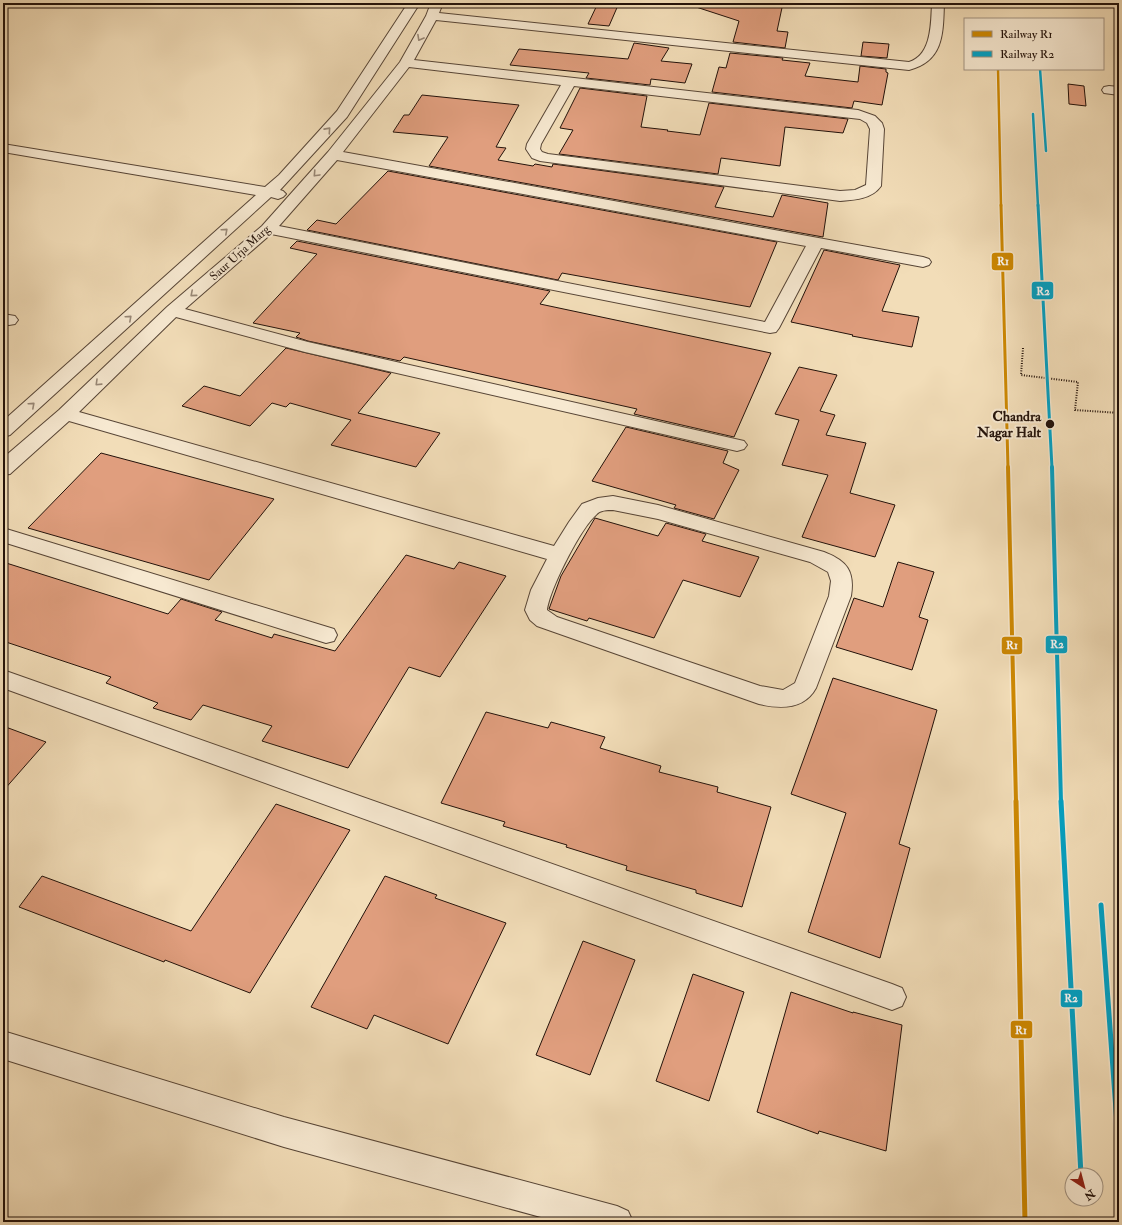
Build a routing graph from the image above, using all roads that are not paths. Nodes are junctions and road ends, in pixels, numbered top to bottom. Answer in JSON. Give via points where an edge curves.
{"nodes":[{"id":1,"x":414,"y":3,"type":"edge"},
{"id":2,"x":938,"y":3,"type":"edge"},
{"id":3,"x":435,"y":10,"type":"edge"},
{"id":4,"x":406,"y":63,"type":"junction"},
{"id":5,"x":569,"y":82,"type":"junction"},
{"id":6,"x":3,"y":148,"type":"edge"},
{"id":7,"x":334,"y":155,"type":"junction"},
{"id":8,"x":269,"y":192,"type":"junction"},
{"id":9,"x":294,"y":198,"type":"junction"},
{"id":10,"x":268,"y":229,"type":"junction"},
{"id":11,"x":816,"y":243,"type":"junction"},
{"id":12,"x":922,"y":262,"type":"dead end"},
{"id":13,"x":173,"y":311,"type":"junction"},
{"id":14,"x":66,"y":414,"type":"junction"},
{"id":15,"x":3,"y":431,"type":"edge"},
{"id":16,"x":737,"y":445,"type":"dead end"},
{"id":17,"x":3,"y":469,"type":"edge"},
{"id":18,"x":3,"y":535,"type":"edge"},
{"id":19,"x":560,"y":555,"type":"junction"},
{"id":20,"x":326,"y":635,"type":"dead end"},
{"id":21,"x":3,"y":679,"type":"edge"},
{"id":22,"x":892,"y":997,"type":"dead end"},
{"id":23,"x":3,"y":1045,"type":"edge"},
{"id":24,"x":617,"y":1222,"type":"edge"}],
"edges":[{"from":8,"to":1,"type":"street","name":"Saur Urja Marg","one_way":true,"via":[[342,114]]},
{"from":2,"to":3,"type":"street","via":[[933,44],[928,56],[922,62],[909,66],[779,54]]},
{"from":3,"to":4,"type":"street","name":"Saur Urja Marg","one_way":true},
{"from":4,"to":5,"type":"street"},
{"from":4,"to":7,"type":"street","name":"Saur Urja Marg"},
{"from":5,"to":5,"type":"street","via":[[534,144],[536,155],[840,196],[861,194],[873,186],[877,129],[866,116]]},
{"from":6,"to":8,"type":"street"},
{"from":7,"to":9,"type":"street","name":"Saur Urja Marg","one_way":true},
{"from":7,"to":11,"type":"street"},
{"from":8,"to":9,"type":"street"},
{"from":15,"to":8,"type":"street","name":"Saur Urja Marg","one_way":true},
{"from":9,"to":10,"type":"street","name":"Saur Urja Marg"},
{"from":10,"to":11,"type":"street","via":[[770,328]]},
{"from":10,"to":13,"type":"street","name":"Saur Urja Marg","one_way":true},
{"from":11,"to":12,"type":"street"},
{"from":13,"to":14,"type":"street","name":"Saur Urja Marg","one_way":true},
{"from":13,"to":16,"type":"street","via":[[305,347]]},
{"from":14,"to":17,"type":"street","name":"Saur Urja Marg"},
{"from":14,"to":19,"type":"street"},
{"from":18,"to":20,"type":"street"},
{"from":19,"to":19,"type":"street","via":[[581,519],[590,509],[600,504],[613,503],[658,512],[817,557],[830,562],[841,572],[843,581],[840,596],[804,688],[793,697],[780,700],[751,693],[540,618],[536,610],[537,600]]},
{"from":21,"to":22,"type":"street"},
{"from":23,"to":24,"type":"street","via":[[284,1132]]}]}
